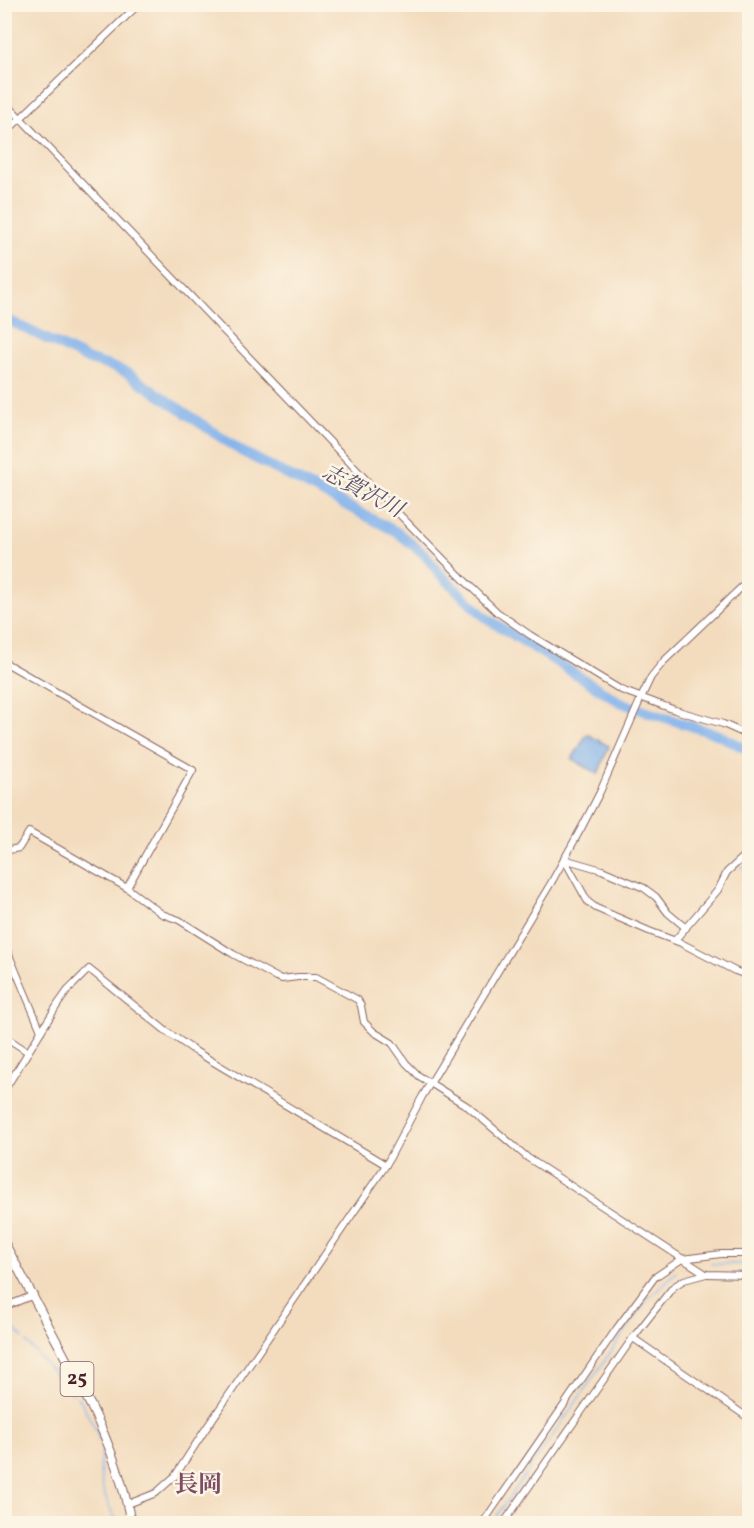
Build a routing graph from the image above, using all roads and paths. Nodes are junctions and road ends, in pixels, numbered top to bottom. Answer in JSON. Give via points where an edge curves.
{"nodes":[{"id":1,"x":140,"y":4,"type":"edge"},
{"id":2,"x":4,"y":101,"type":"edge"},
{"id":3,"x":21,"y":118,"type":"junction"},
{"id":4,"x":4,"y":134,"type":"edge"},
{"id":5,"x":750,"y":579,"type":"edge"},
{"id":6,"x":4,"y":662,"type":"edge"},
{"id":7,"x":640,"y":699,"type":"junction"},
{"id":8,"x":750,"y":736,"type":"edge"},
{"id":9,"x":4,"y":851,"type":"edge"},
{"id":10,"x":750,"y":851,"type":"edge"},
{"id":11,"x":564,"y":860,"type":"junction"},
{"id":12,"x":128,"y":888,"type":"junction"},
{"id":13,"x":686,"y":928,"type":"junction"},
{"id":14,"x":675,"y":940,"type":"junction"},
{"id":15,"x":4,"y":942,"type":"edge"},
{"id":16,"x":750,"y":976,"type":"edge"},
{"id":17,"x":41,"y":1031,"type":"junction"},
{"id":18,"x":4,"y":1036,"type":"edge"},
{"id":19,"x":28,"y":1053,"type":"junction"},
{"id":20,"x":430,"y":1084,"type":"junction"},
{"id":21,"x":4,"y":1091,"type":"edge"},
{"id":22,"x":387,"y":1165,"type":"junction"},
{"id":23,"x":4,"y":1242,"type":"edge"},
{"id":24,"x":750,"y":1254,"type":"edge"},
{"id":25,"x":682,"y":1259,"type":"junction"},
{"id":26,"x":706,"y":1274,"type":"junction"},
{"id":27,"x":750,"y":1275,"type":"edge"},
{"id":28,"x":34,"y":1295,"type":"junction"},
{"id":29,"x":4,"y":1306,"type":"edge"},
{"id":30,"x":633,"y":1338,"type":"junction"},
{"id":31,"x":750,"y":1419,"type":"edge"},
{"id":32,"x":128,"y":1504,"type":"junction"},
{"id":33,"x":131,"y":1524,"type":"edge"},
{"id":34,"x":482,"y":1524,"type":"edge"},
{"id":35,"x":503,"y":1524,"type":"edge"}],
"edges":[{"from":1,"to":3,"type":"street"},
{"from":2,"to":3,"type":"street"},
{"from":3,"to":4,"type":"street"},
{"from":3,"to":7,"type":"street","via":[[497,612]]},
{"from":5,"to":7,"type":"street","via":[[664,661]]},
{"from":6,"to":12,"type":"street","via":[[193,770]]},
{"from":7,"to":8,"type":"street"},
{"from":7,"to":11,"type":"street","via":[[600,792]]},
{"from":9,"to":12,"type":"street","via":[[19,848],[29,832]]},
{"from":10,"to":13,"type":"street","via":[[727,872],[718,890]]},
{"from":11,"to":13,"type":"street","via":[[602,870],[644,888]]},
{"from":11,"to":14,"type":"street","via":[[588,902],[596,908]]},
{"from":11,"to":20,"type":"street"},
{"from":12,"to":20,"type":"street","via":[[162,914],[276,977],[316,977],[357,1000],[364,1022],[392,1043],[406,1063]]},
{"from":13,"to":14,"type":"street"},
{"from":14,"to":16,"type":"street"},
{"from":15,"to":17,"type":"street"},
{"from":17,"to":19,"type":"street"},
{"from":17,"to":22,"type":"street","via":[[68,990],[89,969],[195,1051]]},
{"from":18,"to":19,"type":"street"},
{"from":19,"to":21,"type":"street"},
{"from":20,"to":22,"type":"street"},
{"from":20,"to":25,"type":"street","via":[[467,1106],[528,1158]]},
{"from":22,"to":32,"type":"street","via":[[175,1476],[156,1493]]},
{"from":23,"to":28,"type":"main road","number":"25"},
{"from":24,"to":25,"type":"street"},
{"from":25,"to":26,"type":"street"},
{"from":25,"to":34,"type":"street","via":[[655,1277]]},
{"from":26,"to":27,"type":"street"},
{"from":26,"to":30,"type":"street","via":[[672,1287]]},
{"from":28,"to":29,"type":"street"},
{"from":28,"to":32,"type":"main road","number":"25","via":[[103,1430]]},
{"from":30,"to":31,"type":"street"},
{"from":30,"to":35,"type":"street"},
{"from":32,"to":33,"type":"main road","number":"25"}]}
